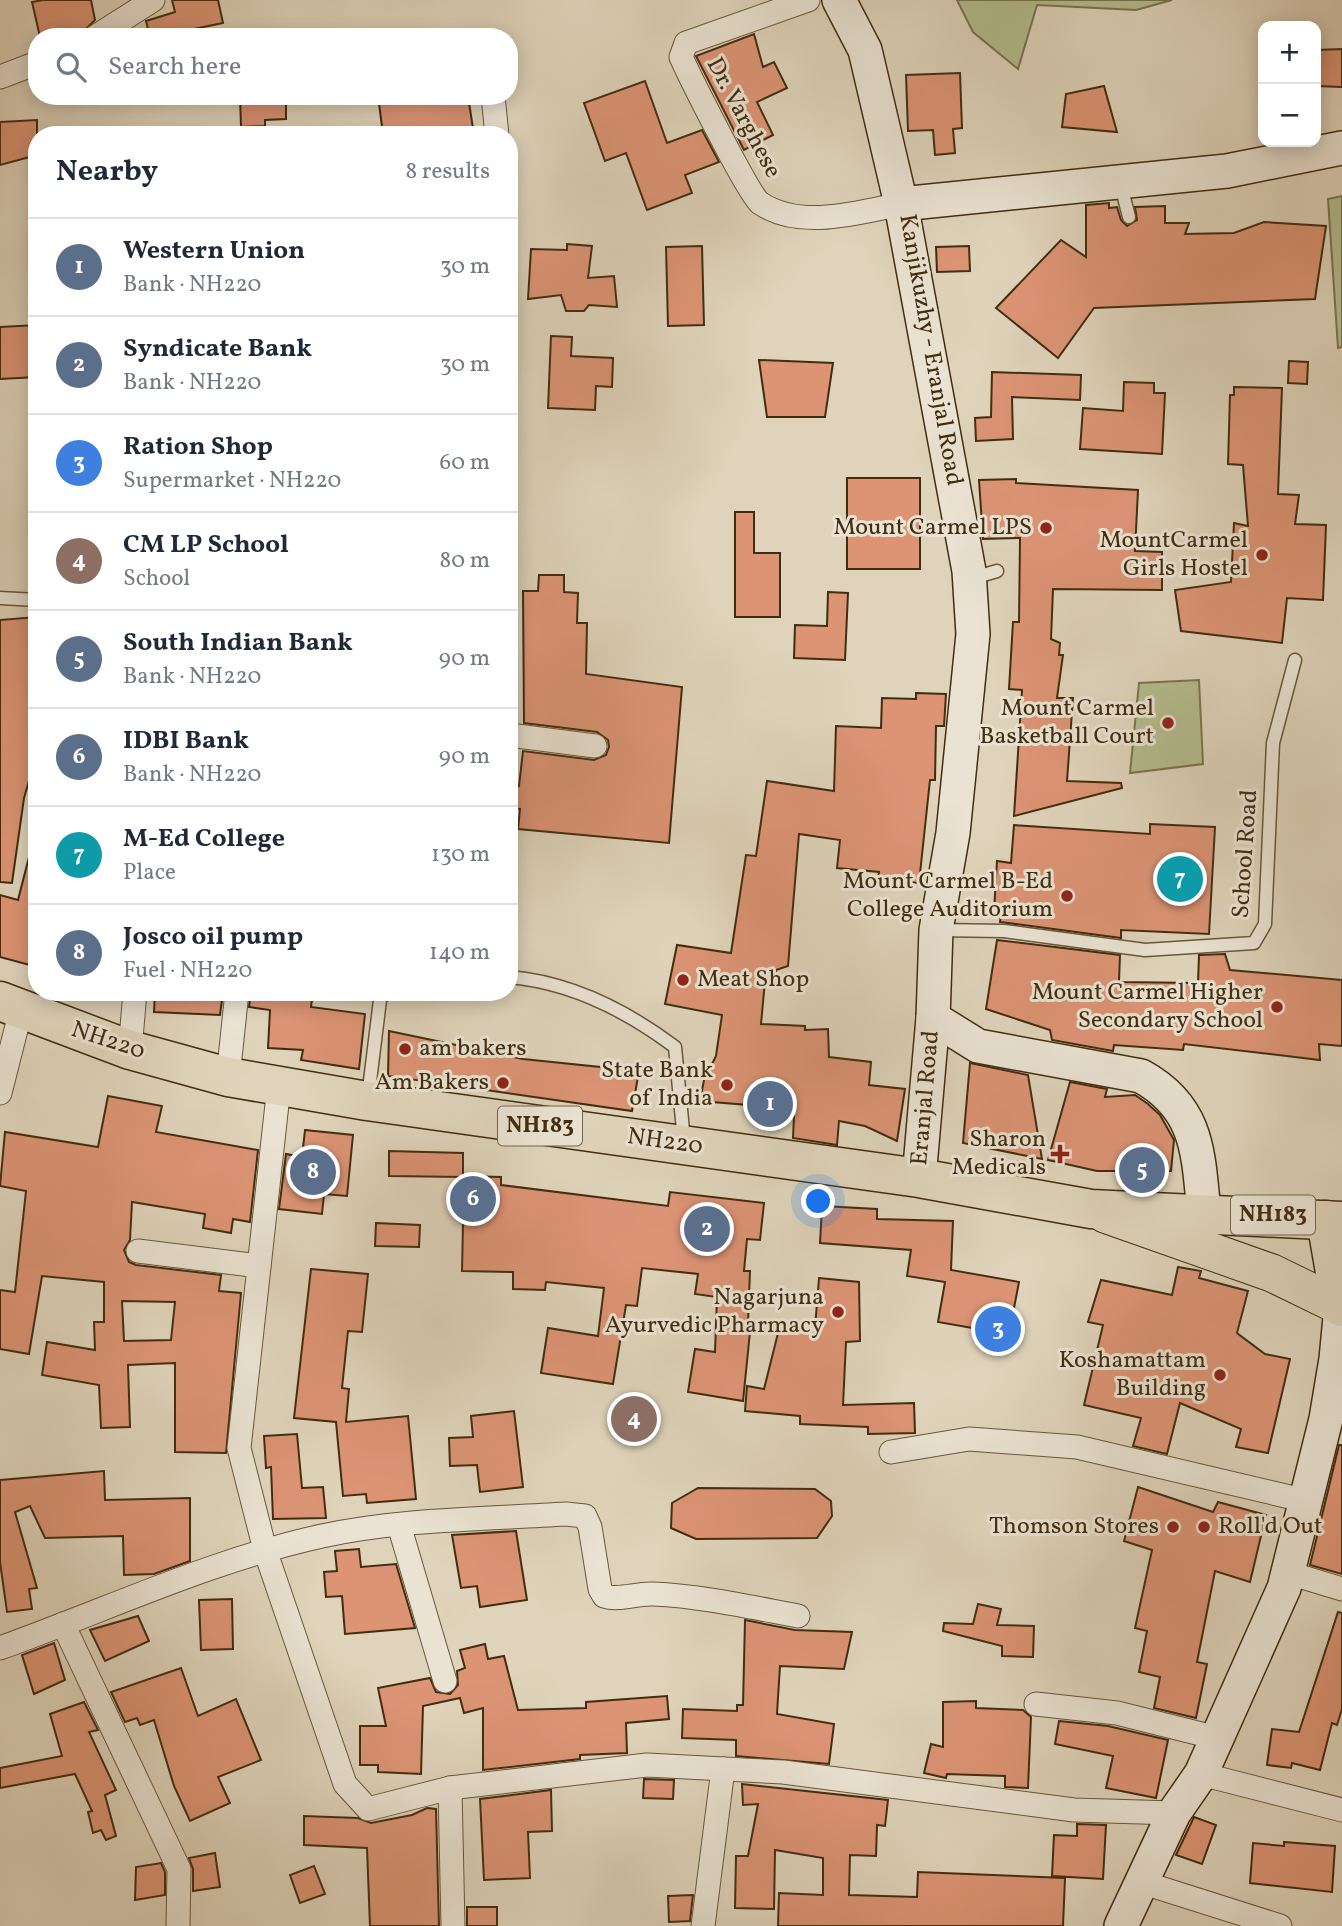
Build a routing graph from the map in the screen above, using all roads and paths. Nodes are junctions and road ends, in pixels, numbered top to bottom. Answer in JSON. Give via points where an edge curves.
{"nodes":[{"id":1,"x":153,"y":0,"type":"edge"},
{"id":2,"x":808,"y":0,"type":"edge"},
{"id":3,"x":839,"y":0,"type":"edge"},
{"id":4,"x":109,"y":28,"type":"edge"},
{"id":5,"x":28,"y":66,"type":"edge"},
{"id":6,"x":0,"y":77,"type":"edge"},
{"id":7,"x":494,"y":105,"type":"edge"},
{"id":8,"x":496,"y":126,"type":"edge"},
{"id":9,"x":1342,"y":148,"type":"edge"},
{"id":10,"x":1120,"y":182,"type":"junction"},
{"id":11,"x":901,"y":204,"type":"junction"},
{"id":12,"x":1129,"y":217,"type":"dead end"},
{"id":13,"x":0,"y":598,"type":"edge"},
{"id":14,"x":28,"y":600,"type":"edge"},
{"id":15,"x":1295,"y":660,"type":"dead end"},
{"id":16,"x":518,"y":737,"type":"edge"},
{"id":17,"x":595,"y":746,"type":"dead end"},
{"id":18,"x":936,"y":930,"type":"junction"},
{"id":19,"x":518,"y":978,"type":"edge"},
{"id":20,"x":134,"y":1001,"type":"edge"},
{"id":21,"x":236,"y":1001,"type":"edge"},
{"id":22,"x":380,"y":1001,"type":"edge"},
{"id":23,"x":10,"y":1005,"type":"edge"},
{"id":24,"x":933,"y":1018,"type":"junction"},
{"id":25,"x":130,"y":1050,"type":"junction"},
{"id":26,"x":228,"y":1077,"type":"junction"},
{"id":27,"x":279,"y":1086,"type":"junction"},
{"id":28,"x":0,"y":1093,"type":"edge"},
{"id":29,"x":367,"y":1101,"type":"junction"},
{"id":30,"x":685,"y":1144,"type":"junction"},
{"id":31,"x":919,"y":1178,"type":"junction"},
{"id":32,"x":1091,"y":1209,"type":"junction"},
{"id":33,"x":1204,"y":1213,"type":"junction"},
{"id":34,"x":1334,"y":1220,"type":"edge"},
{"id":35,"x":138,"y":1251,"type":"dead end"},
{"id":36,"x":259,"y":1266,"type":"junction"},
{"id":37,"x":1341,"y":1307,"type":"edge"},
{"id":38,"x":891,"y":1452,"type":"dead end"},
{"id":39,"x":1307,"y":1501,"type":"junction"},
{"id":40,"x":399,"y":1525,"type":"junction"},
{"id":41,"x":265,"y":1550,"type":"junction"},
{"id":42,"x":1289,"y":1573,"type":"junction"},
{"id":43,"x":1342,"y":1589,"type":"edge"},
{"id":44,"x":798,"y":1616,"type":"dead end"},
{"id":45,"x":63,"y":1624,"type":"junction"},
{"id":46,"x":0,"y":1648,"type":"edge"},
{"id":47,"x":445,"y":1681,"type":"dead end"},
{"id":48,"x":1036,"y":1704,"type":"dead end"},
{"id":49,"x":1217,"y":1738,"type":"junction"},
{"id":50,"x":723,"y":1769,"type":"junction"},
{"id":51,"x":1201,"y":1774,"type":"junction"},
{"id":52,"x":450,"y":1788,"type":"junction"},
{"id":53,"x":1342,"y":1810,"type":"edge"},
{"id":54,"x":1174,"y":1812,"type":"junction"},
{"id":55,"x":1140,"y":1882,"type":"junction"},
{"id":56,"x":178,"y":1926,"type":"edge"},
{"id":57,"x":453,"y":1926,"type":"edge"},
{"id":58,"x":703,"y":1926,"type":"edge"},
{"id":59,"x":1121,"y":1926,"type":"edge"},
{"id":60,"x":1280,"y":1926,"type":"edge"}],
"edges":[{"from":1,"to":4,"type":"street"},
{"from":2,"to":11,"type":"street","name":"Dr. Varghese","via":[[686,43],[681,57],[758,201],[783,213],[832,218]]},
{"from":3,"to":11,"type":"main road","via":[[865,50]]},
{"from":5,"to":6,"type":"street"},
{"from":7,"to":8,"type":"street"},
{"from":9,"to":10,"type":"main road","name":"Kanjikuzhy - Eranjal Road","via":[[1227,171]]},
{"from":10,"to":11,"type":"main road","name":"Kanjikuzhy - Eranjal Road"},
{"from":10,"to":12,"type":"lane"},
{"from":11,"to":18,"type":"main road","name":"Kanjikuzhy - Eranjal Road","via":[[983,571],[953,833]]},
{"from":13,"to":14,"type":"lane"},
{"from":15,"to":18,"type":"lane","name":"School Road","via":[[1273,743],[1265,924],[1254,943],[1145,950],[1004,931]]},
{"from":16,"to":17,"type":"street"},
{"from":18,"to":24,"type":"main road","name":"Kanjikuzhy - Eranjal Road"},
{"from":19,"to":30,"type":"lane","via":[[542,980],[632,1016],[675,1047]]},
{"from":20,"to":25,"type":"street"},
{"from":21,"to":26,"type":"street"},
{"from":22,"to":29,"type":"lane"},
{"from":23,"to":25,"type":"highway","name":"NH220","number":"NH183"},
{"from":23,"to":28,"type":"street"},
{"from":24,"to":31,"type":"main road","name":"Eranjal Road"},
{"from":24,"to":33,"type":"main road","via":[[978,1046],[1141,1076],[1164,1088],[1192,1130]]},
{"from":25,"to":26,"type":"highway","name":"NH220","number":"NH183"},
{"from":26,"to":27,"type":"highway","name":"NH220","number":"NH183"},
{"from":27,"to":29,"type":"highway","name":"NH220","number":"NH183"},
{"from":27,"to":36,"type":"street"},
{"from":29,"to":30,"type":"highway","name":"NH220","number":"NH183"},
{"from":30,"to":31,"type":"highway","name":"NH220","number":"NH183"},
{"from":31,"to":32,"type":"highway","name":"NH220","number":"NH183"},
{"from":32,"to":33,"type":"highway","name":"NH220","number":"NH183"},
{"from":32,"to":37,"type":"main road","via":[[1272,1273]]},
{"from":33,"to":34,"type":"highway","name":"NH220","number":"NH183"},
{"from":34,"to":37,"type":"highway"},
{"from":35,"to":36,"type":"street"},
{"from":36,"to":41,"type":"street","via":[[239,1448]]},
{"from":37,"to":39,"type":"main road","via":[[1336,1359]]},
{"from":38,"to":39,"type":"street","via":[[969,1438],[1077,1447]]},
{"from":39,"to":42,"type":"main road"},
{"from":40,"to":41,"type":"street"},
{"from":40,"to":44,"type":"street","via":[[579,1514],[590,1527],[604,1596],[651,1594]]},
{"from":40,"to":47,"type":"street"},
{"from":41,"to":45,"type":"street"},
{"from":41,"to":52,"type":"street","via":[[351,1793],[368,1809]]},
{"from":42,"to":43,"type":"street"},
{"from":42,"to":49,"type":"main road"},
{"from":45,"to":46,"type":"street"},
{"from":45,"to":56,"type":"street","via":[[179,1870]]},
{"from":48,"to":49,"type":"street","via":[[1116,1713]]},
{"from":49,"to":51,"type":"main road"},
{"from":50,"to":52,"type":"street","via":[[647,1765]]},
{"from":50,"to":54,"type":"street","via":[[783,1772],[1074,1810]]},
{"from":50,"to":58,"type":"street"},
{"from":51,"to":53,"type":"street"},
{"from":51,"to":54,"type":"main road"},
{"from":52,"to":57,"type":"street"},
{"from":54,"to":55,"type":"main road"},
{"from":55,"to":59,"type":"main road"},
{"from":55,"to":60,"type":"street"}]}
